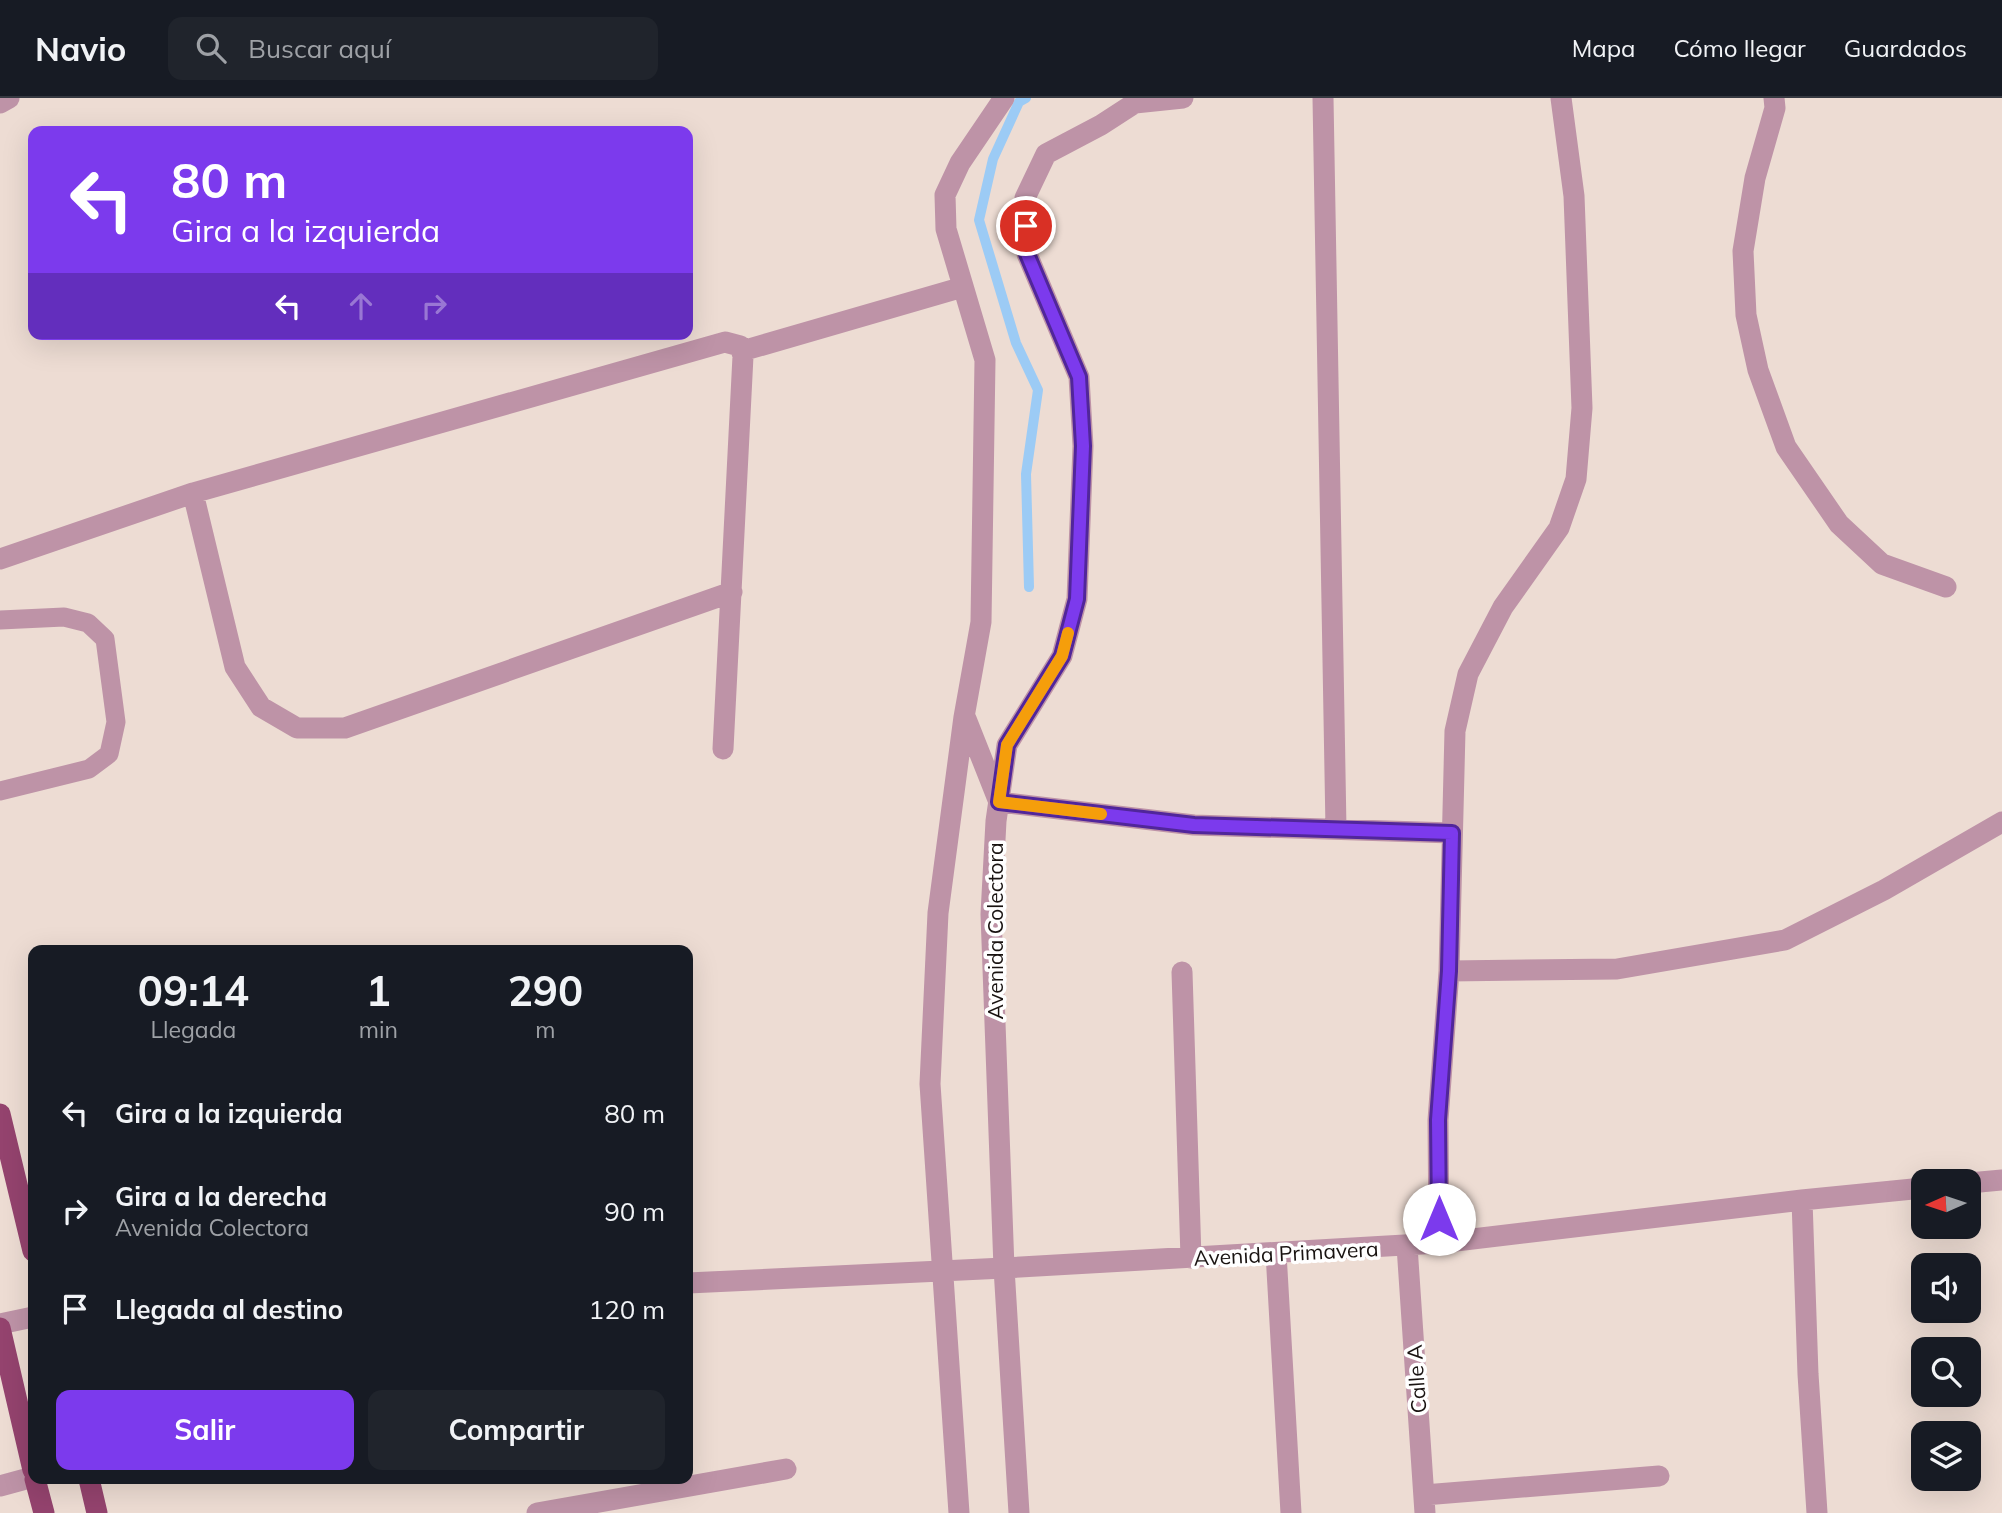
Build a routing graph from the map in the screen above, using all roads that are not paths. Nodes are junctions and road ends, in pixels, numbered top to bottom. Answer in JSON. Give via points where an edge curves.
{"nodes":[{"id":1,"x":9,"y":98,"type":"edge"},
{"id":2,"x":1004,"y":98,"type":"edge"},
{"id":3,"x":1183,"y":98,"type":"edge"},
{"id":4,"x":1323,"y":98,"type":"edge"},
{"id":5,"x":1561,"y":98,"type":"edge"},
{"id":6,"x":1774,"y":98,"type":"edge"},
{"id":7,"x":1136,"y":101,"type":"edge"},
{"id":8,"x":0,"y":103,"type":"edge"},
{"id":9,"x":963,"y":287,"type":"junction"},
{"id":10,"x":742,"y":351,"type":"junction"},
{"id":11,"x":193,"y":493,"type":"junction"},
{"id":12,"x":0,"y":559,"type":"edge"},
{"id":13,"x":1946,"y":587,"type":"dead end"},
{"id":14,"x":732,"y":592,"type":"junction"},
{"id":15,"x":0,"y":620,"type":"edge"},
{"id":16,"x":964,"y":717,"type":"junction"},
{"id":17,"x":723,"y":749,"type":"dead end"},
{"id":18,"x":0,"y":791,"type":"edge"},
{"id":19,"x":999,"y":802,"type":"junction"},
{"id":20,"x":2002,"y":822,"type":"edge"},
{"id":21,"x":1336,"y":829,"type":"junction"},
{"id":22,"x":1452,"y":833,"type":"junction"},
{"id":23,"x":1449,"y":971,"type":"junction"},
{"id":24,"x":1182,"y":972,"type":"dead end"},
{"id":25,"x":0,"y":1114,"type":"edge"},
{"id":26,"x":2002,"y":1180,"type":"edge"},
{"id":27,"x":1981,"y":1182,"type":"edge"},
{"id":28,"x":1911,"y":1189,"type":"edge"},
{"id":29,"x":1802,"y":1200,"type":"junction"},
{"id":30,"x":28,"y":1230,"type":"edge"},
{"id":31,"x":1439,"y":1243,"type":"junction"},
{"id":32,"x":1407,"y":1246,"type":"junction"},
{"id":33,"x":1276,"y":1253,"type":"junction"},
{"id":34,"x":1191,"y":1258,"type":"junction"},
{"id":35,"x":1004,"y":1268,"type":"junction"},
{"id":36,"x":944,"y":1271,"type":"junction"},
{"id":37,"x":693,"y":1283,"type":"edge"},
{"id":38,"x":28,"y":1318,"type":"edge"},
{"id":39,"x":0,"y":1326,"type":"edge"},
{"id":40,"x":28,"y":1448,"type":"edge"},
{"id":41,"x":786,"y":1469,"type":"dead end"},
{"id":42,"x":1659,"y":1476,"type":"dead end"},
{"id":43,"x":28,"y":1479,"type":"edge"},
{"id":44,"x":36,"y":1484,"type":"edge"},
{"id":45,"x":90,"y":1484,"type":"edge"},
{"id":46,"x":0,"y":1486,"type":"edge"},
{"id":47,"x":1424,"y":1504,"type":"edge"},
{"id":48,"x":44,"y":1513,"type":"edge"},
{"id":49,"x":97,"y":1513,"type":"edge"},
{"id":50,"x":537,"y":1513,"type":"edge"},
{"id":51,"x":959,"y":1513,"type":"edge"},
{"id":52,"x":1019,"y":1513,"type":"edge"},
{"id":53,"x":1291,"y":1513,"type":"edge"},
{"id":54,"x":1818,"y":1513,"type":"edge"}],
"edges":[{"from":1,"to":8,"type":"street"},
{"from":2,"to":9,"type":"street","via":[[960,163],[945,195],[946,229]]},
{"from":3,"to":7,"type":"street"},
{"from":4,"to":21,"type":"street"},
{"from":5,"to":22,"type":"street","via":[[1574,196],[1580,341],[1582,408],[1576,479],[1559,528],[1503,607],[1468,674],[1455,731]]},
{"from":6,"to":13,"type":"street","via":[[1743,251],[1746,315],[1758,370],[1786,447],[1839,523],[1882,564]]},
{"from":7,"to":19,"type":"street","name":"Avenida Colectora","via":[[1046,154],[1025,198],[1027,254],[1079,377],[1083,446],[1077,599],[1062,656],[1007,745]]},
{"from":9,"to":10,"type":"street"},
{"from":9,"to":16,"type":"street","via":[[985,360],[981,622]]},
{"from":10,"to":11,"type":"street","via":[[725,342]]},
{"from":10,"to":14,"type":"street"},
{"from":11,"to":12,"type":"street"},
{"from":11,"to":14,"type":"street","via":[[235,667],[261,707],[297,728],[345,728]]},
{"from":14,"to":17,"type":"street"},
{"from":15,"to":18,"type":"lane","via":[[64,617],[88,623],[105,639],[116,722],[109,754],[89,768]]},
{"from":16,"to":19,"type":"street"},
{"from":16,"to":36,"type":"street","via":[[938,913],[930,1084]]},
{"from":19,"to":21,"type":"street","via":[[1194,825]]},
{"from":19,"to":35,"type":"street","name":"Avenida Colectora","via":[[991,914]]},
{"from":20,"to":23,"type":"street","via":[[1785,940],[1617,970]]},
{"from":21,"to":22,"type":"street"},
{"from":22,"to":23,"type":"street"},
{"from":23,"to":31,"type":"street","via":[[1438,1120]]},
{"from":24,"to":34,"type":"street"},
{"from":25,"to":30,"type":"highway"},
{"from":26,"to":27,"type":"street"},
{"from":28,"to":29,"type":"street","name":"Avenida Primavera"},
{"from":29,"to":31,"type":"street","name":"Avenida Primavera"},
{"from":29,"to":54,"type":"street"},
{"from":31,"to":32,"type":"street","name":"Avenida Primavera"},
{"from":32,"to":33,"type":"street","name":"Avenida Primavera"},
{"from":32,"to":47,"type":"street","name":"Calle A"},
{"from":33,"to":34,"type":"street","name":"Avenida Primavera"},
{"from":33,"to":53,"type":"street"},
{"from":34,"to":35,"type":"street","name":"Avenida Primavera"},
{"from":35,"to":36,"type":"street","name":"Avenida Primavera"},
{"from":35,"to":52,"type":"street","name":"Avenida Colectora"},
{"from":36,"to":37,"type":"street","name":"Avenida Primavera"},
{"from":36,"to":51,"type":"street"},
{"from":38,"to":39,"type":"street"},
{"from":39,"to":40,"type":"highway"},
{"from":41,"to":50,"type":"street"},
{"from":42,"to":47,"type":"street"},
{"from":43,"to":46,"type":"street"},
{"from":44,"to":48,"type":"highway"},
{"from":45,"to":49,"type":"highway"}]}
